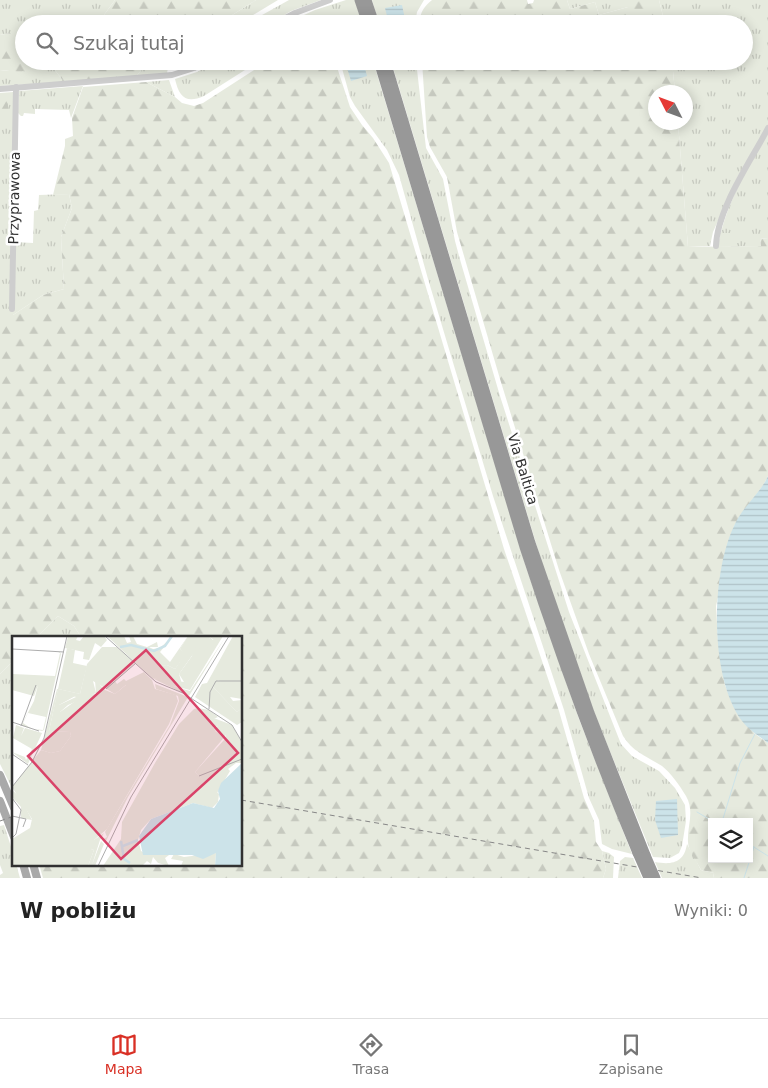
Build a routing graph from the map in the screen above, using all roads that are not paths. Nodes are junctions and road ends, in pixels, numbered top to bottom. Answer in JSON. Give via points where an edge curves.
{"nodes":[{"id":1,"x":330,"y":0,"type":"edge"},
{"id":2,"x":360,"y":0,"type":"edge"},
{"id":3,"x":368,"y":0,"type":"edge"},
{"id":4,"x":291,"y":15,"type":"edge"},
{"id":5,"x":364,"y":15,"type":"edge"},
{"id":6,"x":372,"y":15,"type":"edge"},
{"id":7,"x":188,"y":70,"type":"edge"},
{"id":8,"x":381,"y":70,"type":"edge"},
{"id":9,"x":389,"y":70,"type":"edge"},
{"id":10,"x":16,"y":87,"type":"junction"},
{"id":11,"x":0,"y":88,"type":"edge"},
{"id":12,"x":768,"y":128,"type":"edge"},
{"id":13,"x":716,"y":246,"type":"dead end"},
{"id":14,"x":12,"y":309,"type":"dead end"},
{"id":15,"x":0,"y":775,"type":"edge"},
{"id":16,"x":0,"y":801,"type":"edge"},
{"id":17,"x":12,"y":803,"type":"edge"},
{"id":18,"x":12,"y":832,"type":"edge"},
{"id":19,"x":641,"y":854,"type":"junction"},
{"id":20,"x":648,"y":878,"type":"edge"},
{"id":21,"x":656,"y":878,"type":"edge"}],
"edges":[{"from":1,"to":4,"type":"street"},
{"from":2,"to":5,"type":"highway"},
{"from":3,"to":6,"type":"highway"},
{"from":7,"to":10,"type":"street","via":[[172,75]]},
{"from":8,"to":19,"type":"highway","name":"Via Baltica","via":[[530,564],[583,716]]},
{"from":9,"to":19,"type":"highway","name":"Via Baltica","via":[[528,534]]},
{"from":10,"to":11,"type":"street"},
{"from":10,"to":14,"type":"street","name":"Przyprawowa"},
{"from":12,"to":13,"type":"street","via":[[734,188],[717,233]]},
{"from":15,"to":17,"type":"main road"},
{"from":16,"to":18,"type":"main road"},
{"from":19,"to":20,"type":"highway","name":"Via Baltica","bridge":true},
{"from":19,"to":21,"type":"highway","name":"Via Baltica","bridge":true}]}
